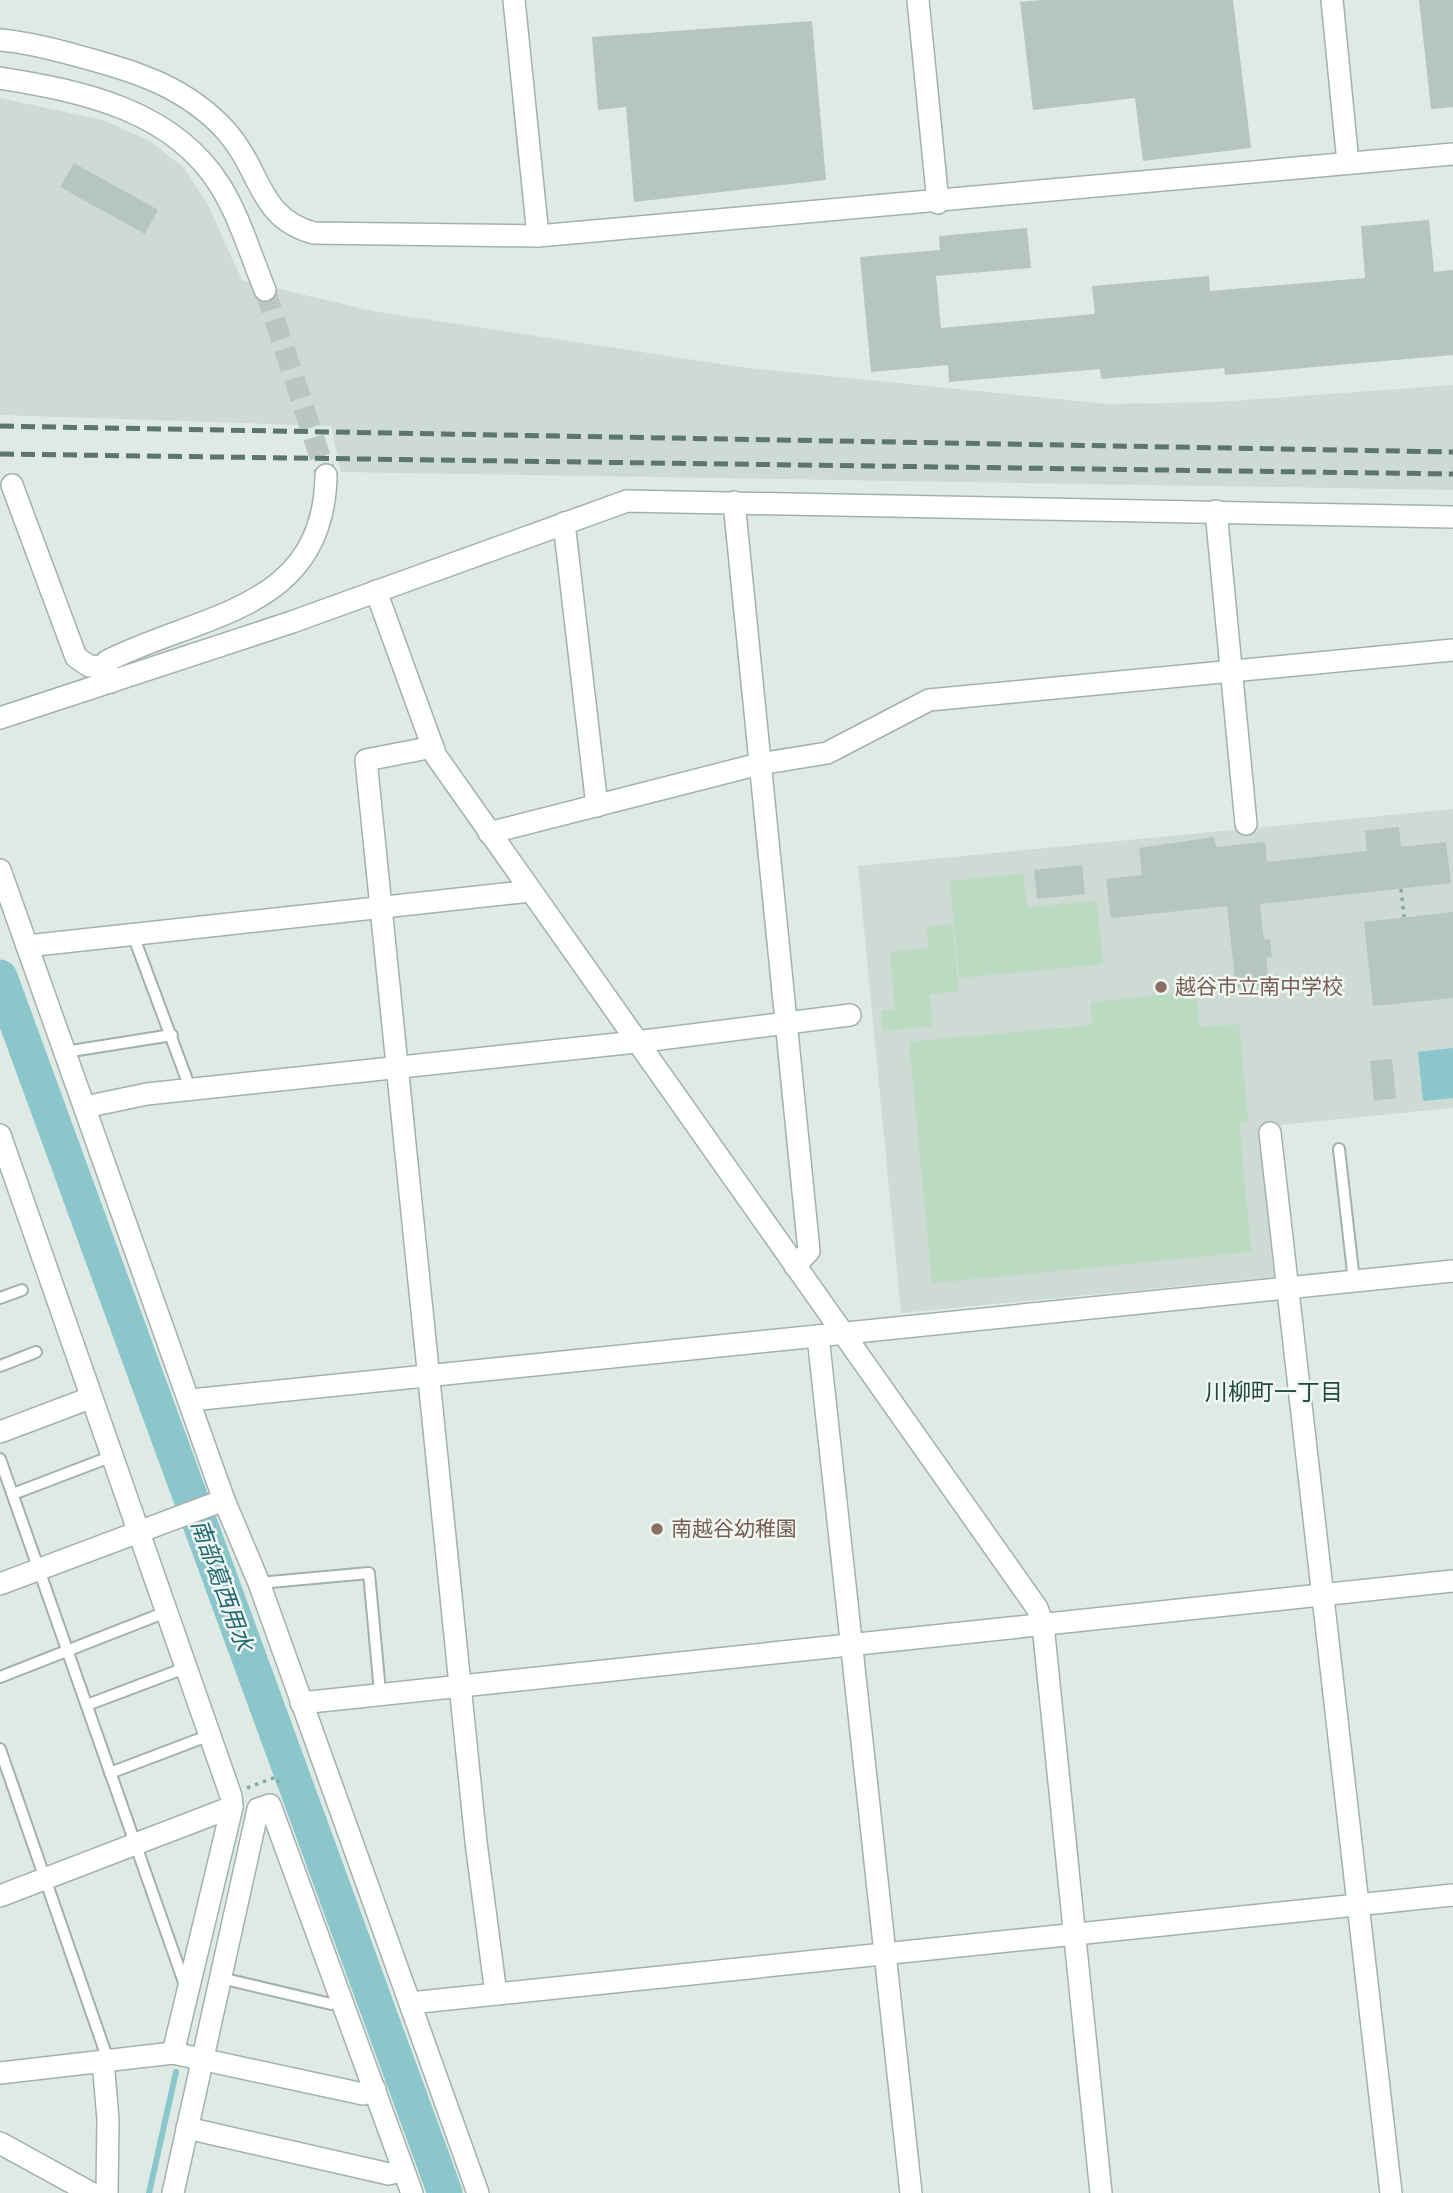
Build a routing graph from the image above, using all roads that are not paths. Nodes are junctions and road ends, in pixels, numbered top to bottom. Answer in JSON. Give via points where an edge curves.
{"nodes":[{"id":1,"x":514,"y":0,"type":"edge"},
{"id":2,"x":918,"y":0,"type":"edge"},
{"id":3,"x":1332,"y":0,"type":"edge"},
{"id":4,"x":0,"y":40,"type":"edge"},
{"id":5,"x":0,"y":78,"type":"edge"},
{"id":6,"x":1453,"y":154,"type":"edge"},
{"id":7,"x":1348,"y":163,"type":"junction"},
{"id":8,"x":938,"y":203,"type":"junction"},
{"id":9,"x":538,"y":236,"type":"junction"},
{"id":10,"x":265,"y":290,"type":"tunnel mouth"},
{"id":11,"x":326,"y":475,"type":"tunnel mouth"},
{"id":12,"x":12,"y":485,"type":"dead end"},
{"id":13,"x":734,"y":502,"type":"junction"},
{"id":14,"x":1216,"y":511,"type":"junction"},
{"id":15,"x":1453,"y":517,"type":"edge"},
{"id":16,"x":564,"y":523,"type":"junction"},
{"id":17,"x":376,"y":591,"type":"junction"},
{"id":18,"x":1453,"y":650,"type":"edge"},
{"id":19,"x":1229,"y":673,"type":"junction"},
{"id":20,"x":108,"y":674,"type":"junction"},
{"id":21,"x":0,"y":719,"type":"edge"},
{"id":22,"x":433,"y":747,"type":"junction"},
{"id":23,"x":759,"y":764,"type":"junction"},
{"id":24,"x":597,"y":806,"type":"junction"},
{"id":25,"x":1246,"y":824,"type":"dead end"},
{"id":26,"x":489,"y":834,"type":"junction"},
{"id":27,"x":0,"y":870,"type":"edge"},
{"id":28,"x":531,"y":891,"type":"junction"},
{"id":29,"x":382,"y":907,"type":"junction"},
{"id":30,"x":133,"y":935,"type":"junction"},
{"id":31,"x":27,"y":946,"type":"junction"},
{"id":32,"x":850,"y":1015,"type":"dead end"},
{"id":33,"x":785,"y":1025,"type":"junction"},
{"id":34,"x":172,"y":1035,"type":"junction"},
{"id":35,"x":636,"y":1042,"type":"junction"},
{"id":36,"x":65,"y":1052,"type":"junction"},
{"id":37,"x":397,"y":1066,"type":"junction"},
{"id":38,"x":190,"y":1088,"type":"junction"},
{"id":39,"x":85,"y":1107,"type":"junction"},
{"id":40,"x":1270,"y":1133,"type":"dead end"},
{"id":41,"x":0,"y":1135,"type":"edge"},
{"id":42,"x":1339,"y":1149,"type":"dead end"},
{"id":43,"x":795,"y":1266,"type":"junction"},
{"id":44,"x":1453,"y":1271,"type":"edge"},
{"id":45,"x":1354,"y":1281,"type":"junction"},
{"id":46,"x":1286,"y":1288,"type":"junction"},
{"id":47,"x":22,"y":1290,"type":"dead end"},
{"id":48,"x":0,"y":1298,"type":"edge"},
{"id":49,"x":841,"y":1334,"type":"junction"},
{"id":50,"x":818,"y":1336,"type":"junction"},
{"id":51,"x":36,"y":1352,"type":"dead end"},
{"id":52,"x":0,"y":1366,"type":"edge"},
{"id":53,"x":430,"y":1376,"type":"junction"},
{"id":54,"x":90,"y":1398,"type":"junction"},
{"id":55,"x":191,"y":1400,"type":"junction"},
{"id":56,"x":0,"y":1432,"type":"edge"},
{"id":57,"x":110,"y":1457,"type":"junction"},
{"id":58,"x":0,"y":1459,"type":"edge"},
{"id":59,"x":13,"y":1494,"type":"junction"},
{"id":60,"x":219,"y":1501,"type":"junction"},
{"id":61,"x":138,"y":1532,"type":"junction"},
{"id":62,"x":39,"y":1569,"type":"junction"},
{"id":63,"x":1453,"y":1581,"type":"edge"},
{"id":64,"x":259,"y":1583,"type":"junction"},
{"id":65,"x":0,"y":1584,"type":"edge"},
{"id":66,"x":1324,"y":1594,"type":"junction"},
{"id":67,"x":166,"y":1612,"type":"junction"},
{"id":68,"x":1043,"y":1625,"type":"junction"},
{"id":69,"x":853,"y":1647,"type":"junction"},
{"id":70,"x":68,"y":1651,"type":"junction"},
{"id":71,"x":185,"y":1668,"type":"junction"},
{"id":72,"x":0,"y":1677,"type":"edge"},
{"id":73,"x":461,"y":1684,"type":"junction"},
{"id":74,"x":380,"y":1692,"type":"junction"},
{"id":75,"x":301,"y":1703,"type":"junction"},
{"id":76,"x":87,"y":1705,"type":"junction"},
{"id":77,"x":210,"y":1735,"type":"junction"},
{"id":78,"x":0,"y":1749,"type":"edge"},
{"id":79,"x":2,"y":1762,"type":"edge"},
{"id":80,"x":110,"y":1773,"type":"junction"},
{"id":81,"x":232,"y":1807,"type":"junction"},
{"id":82,"x":135,"y":1844,"type":"junction"},
{"id":83,"x":45,"y":1878,"type":"junction"},
{"id":84,"x":1453,"y":1895,"type":"edge"},
{"id":85,"x":0,"y":1896,"type":"edge"},
{"id":86,"x":1357,"y":1904,"type":"junction"},
{"id":87,"x":1075,"y":1935,"type":"junction"},
{"id":88,"x":884,"y":1955,"type":"junction"},
{"id":89,"x":221,"y":1978,"type":"junction"},
{"id":90,"x":496,"y":1994,"type":"junction"},
{"id":91,"x":188,"y":1995,"type":"junction"},
{"id":92,"x":343,"y":2001,"type":"junction"},
{"id":93,"x":410,"y":2003,"type":"junction"},
{"id":94,"x":173,"y":2053,"type":"junction"},
{"id":95,"x":202,"y":2057,"type":"junction"},
{"id":96,"x":106,"y":2060,"type":"junction"},
{"id":97,"x":0,"y":2073,"type":"edge"},
{"id":98,"x":375,"y":2090,"type":"junction"},
{"id":99,"x":187,"y":2128,"type":"junction"},
{"id":100,"x":0,"y":2143,"type":"edge"},
{"id":101,"x":403,"y":2170,"type":"junction"},
{"id":102,"x":91,"y":2193,"type":"edge"},
{"id":103,"x":107,"y":2193,"type":"edge"},
{"id":104,"x":173,"y":2193,"type":"edge"},
{"id":105,"x":412,"y":2193,"type":"edge"},
{"id":106,"x":478,"y":2193,"type":"edge"},
{"id":107,"x":911,"y":2193,"type":"edge"},
{"id":108,"x":1101,"y":2193,"type":"edge"},
{"id":109,"x":1391,"y":2193,"type":"edge"}],
"edges":[{"from":1,"to":9,"type":"street"},
{"from":2,"to":8,"type":"street"},
{"from":3,"to":7,"type":"street"},
{"from":4,"to":9,"type":"street","via":[[138,72],[179,91],[226,130],[281,219],[294,227],[343,235]]},
{"from":5,"to":10,"type":"street","via":[[126,108],[154,120],[179,139],[221,187]]},
{"from":6,"to":7,"type":"street"},
{"from":7,"to":8,"type":"street"},
{"from":8,"to":9,"type":"street"},
{"from":11,"to":20,"type":"street","via":[[322,517],[301,561],[282,583],[254,602],[107,661]]},
{"from":12,"to":20,"type":"street","via":[[76,657]]},
{"from":13,"to":14,"type":"street"},
{"from":13,"to":16,"type":"street","via":[[627,501]]},
{"from":13,"to":23,"type":"street"},
{"from":14,"to":15,"type":"street"},
{"from":14,"to":19,"type":"street"},
{"from":16,"to":17,"type":"street"},
{"from":16,"to":24,"type":"street"},
{"from":17,"to":20,"type":"street","via":[[145,673]]},
{"from":17,"to":22,"type":"street"},
{"from":18,"to":19,"type":"street"},
{"from":19,"to":23,"type":"street","via":[[929,700],[827,753]]},
{"from":19,"to":25,"type":"street"},
{"from":20,"to":21,"type":"street"},
{"from":22,"to":26,"type":"street"},
{"from":22,"to":29,"type":"street","via":[[366,761]]},
{"from":23,"to":24,"type":"street"},
{"from":23,"to":33,"type":"street"},
{"from":24,"to":26,"type":"street"},
{"from":26,"to":28,"type":"street"},
{"from":27,"to":31,"type":"street"},
{"from":28,"to":29,"type":"street"},
{"from":28,"to":35,"type":"street"},
{"from":29,"to":30,"type":"street"},
{"from":29,"to":37,"type":"street"},
{"from":30,"to":31,"type":"street"},
{"from":30,"to":34,"type":"lane"},
{"from":31,"to":36,"type":"street"},
{"from":32,"to":33,"type":"street"},
{"from":33,"to":35,"type":"street"},
{"from":33,"to":43,"type":"street","via":[[809,1251]]},
{"from":34,"to":36,"type":"lane"},
{"from":34,"to":38,"type":"lane"},
{"from":35,"to":37,"type":"street"},
{"from":35,"to":43,"type":"street"},
{"from":36,"to":39,"type":"street"},
{"from":37,"to":38,"type":"street"},
{"from":37,"to":53,"type":"street"},
{"from":38,"to":39,"type":"street"},
{"from":39,"to":55,"type":"street"},
{"from":40,"to":46,"type":"street"},
{"from":41,"to":54,"type":"street"},
{"from":42,"to":45,"type":"lane"},
{"from":43,"to":49,"type":"street"},
{"from":44,"to":45,"type":"street"},
{"from":45,"to":46,"type":"street"},
{"from":46,"to":49,"type":"street"},
{"from":46,"to":66,"type":"street"},
{"from":47,"to":48,"type":"lane"},
{"from":49,"to":50,"type":"street"},
{"from":49,"to":68,"type":"street","via":[[1037,1608]]},
{"from":50,"to":53,"type":"street"},
{"from":50,"to":69,"type":"street"},
{"from":51,"to":52,"type":"lane"},
{"from":53,"to":55,"type":"street"},
{"from":53,"to":73,"type":"street"},
{"from":54,"to":56,"type":"street"},
{"from":54,"to":57,"type":"street"},
{"from":55,"to":60,"type":"street"},
{"from":57,"to":59,"type":"lane"},
{"from":57,"to":61,"type":"street"},
{"from":58,"to":59,"type":"lane"},
{"from":59,"to":62,"type":"lane"},
{"from":60,"to":61,"type":"street"},
{"from":60,"to":64,"type":"street"},
{"from":61,"to":62,"type":"street"},
{"from":61,"to":67,"type":"street"},
{"from":62,"to":65,"type":"street"},
{"from":62,"to":70,"type":"lane"},
{"from":63,"to":66,"type":"street"},
{"from":64,"to":74,"type":"lane","via":[[369,1573]]},
{"from":64,"to":75,"type":"street"},
{"from":66,"to":68,"type":"street"},
{"from":66,"to":86,"type":"street"},
{"from":67,"to":70,"type":"lane"},
{"from":67,"to":71,"type":"street"},
{"from":68,"to":69,"type":"street"},
{"from":68,"to":87,"type":"street"},
{"from":69,"to":73,"type":"street"},
{"from":69,"to":88,"type":"street"},
{"from":70,"to":72,"type":"lane"},
{"from":70,"to":76,"type":"lane"},
{"from":71,"to":76,"type":"lane"},
{"from":71,"to":77,"type":"street"},
{"from":73,"to":74,"type":"street"},
{"from":73,"to":90,"type":"street"},
{"from":74,"to":75,"type":"street"},
{"from":75,"to":93,"type":"street"},
{"from":76,"to":80,"type":"lane"},
{"from":77,"to":80,"type":"lane"},
{"from":77,"to":81,"type":"street"},
{"from":78,"to":79,"type":"lane"},
{"from":79,"to":83,"type":"lane"},
{"from":80,"to":82,"type":"lane"},
{"from":81,"to":82,"type":"street"},
{"from":81,"to":91,"type":"street"},
{"from":82,"to":83,"type":"street"},
{"from":82,"to":91,"type":"lane"},
{"from":83,"to":85,"type":"street"},
{"from":83,"to":96,"type":"lane"},
{"from":84,"to":86,"type":"street"},
{"from":86,"to":87,"type":"street"},
{"from":86,"to":109,"type":"street"},
{"from":87,"to":88,"type":"street"},
{"from":87,"to":108,"type":"street"},
{"from":88,"to":90,"type":"street"},
{"from":88,"to":107,"type":"street"},
{"from":89,"to":92,"type":"lane","via":[[331,2004]]},
{"from":89,"to":92,"type":"street","via":[[258,1809],[270,1805]]},
{"from":89,"to":95,"type":"street"},
{"from":90,"to":93,"type":"street"},
{"from":91,"to":94,"type":"street"},
{"from":92,"to":98,"type":"street"},
{"from":93,"to":106,"type":"street"},
{"from":94,"to":95,"type":"street"},
{"from":94,"to":96,"type":"street"},
{"from":95,"to":98,"type":"street","via":[[363,2094]]},
{"from":95,"to":99,"type":"street"},
{"from":96,"to":97,"type":"street"},
{"from":96,"to":103,"type":"street"},
{"from":98,"to":101,"type":"street"},
{"from":99,"to":101,"type":"street","via":[[389,2174]]},
{"from":99,"to":104,"type":"street"},
{"from":100,"to":102,"type":"street"},
{"from":101,"to":105,"type":"street"}]}
